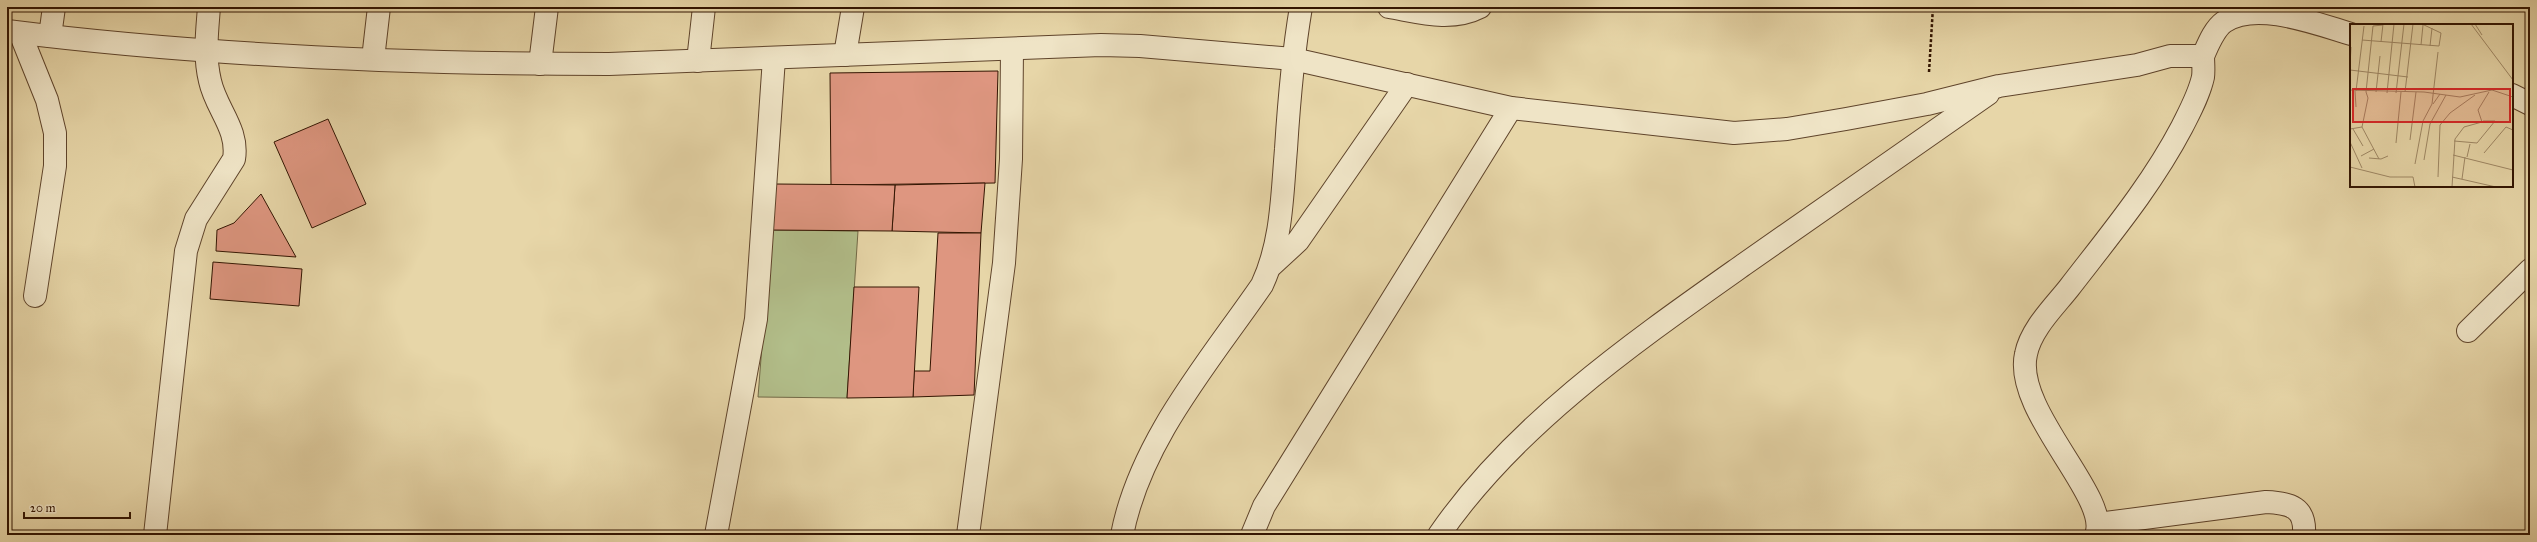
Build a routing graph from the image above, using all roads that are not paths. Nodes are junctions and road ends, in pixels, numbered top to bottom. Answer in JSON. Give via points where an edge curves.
{"nodes":[{"id":1,"x":54,"y":7,"type":"edge"},
{"id":2,"x":210,"y":7,"type":"edge"},
{"id":3,"x":378,"y":7,"type":"edge"},
{"id":4,"x":547,"y":7,"type":"edge"},
{"id":5,"x":704,"y":7,"type":"edge"},
{"id":6,"x":853,"y":7,"type":"edge"},
{"id":7,"x":1301,"y":7,"type":"edge"},
{"id":8,"x":1389,"y":7,"type":"edge"},
{"id":9,"x":1480,"y":7,"type":"edge"},
{"id":10,"x":14,"y":32,"type":"edge"},
{"id":11,"x":2350,"y":34,"type":"edge"},
{"id":12,"x":50,"y":36,"type":"junction"},
{"id":13,"x":1012,"y":49,"type":"junction"},
{"id":14,"x":205,"y":51,"type":"junction"},
{"id":15,"x":845,"y":55,"type":"junction"},
{"id":16,"x":2203,"y":56,"type":"junction"},
{"id":17,"x":774,"y":58,"type":"junction"},
{"id":18,"x":374,"y":59,"type":"junction"},
{"id":19,"x":1293,"y":59,"type":"junction"},
{"id":20,"x":698,"y":61,"type":"junction"},
{"id":21,"x":540,"y":64,"type":"junction"},
{"id":22,"x":1407,"y":84,"type":"junction"},
{"id":23,"x":1999,"y":86,"type":"junction"},
{"id":24,"x":2513,"y":96,"type":"edge"},
{"id":25,"x":2530,"y":104,"type":"edge"},
{"id":26,"x":1511,"y":108,"type":"junction"},
{"id":27,"x":1272,"y":265,"type":"junction"},
{"id":28,"x":2530,"y":270,"type":"edge"},
{"id":29,"x":35,"y":296,"type":"dead end"},
{"id":30,"x":2468,"y":331,"type":"dead end"},
{"id":31,"x":2097,"y":530,"type":"edge"},
{"id":32,"x":155,"y":535,"type":"edge"},
{"id":33,"x":716,"y":535,"type":"edge"},
{"id":34,"x":968,"y":535,"type":"edge"},
{"id":35,"x":1122,"y":535,"type":"edge"},
{"id":36,"x":1252,"y":535,"type":"edge"},
{"id":37,"x":1439,"y":535,"type":"edge"},
{"id":38,"x":2304,"y":535,"type":"edge"}],
"edges":[{"from":1,"to":12,"type":"street"},
{"from":2,"to":14,"type":"street"},
{"from":3,"to":18,"type":"street"},
{"from":4,"to":21,"type":"street"},
{"from":5,"to":20,"type":"street"},
{"from":6,"to":15,"type":"street"},
{"from":7,"to":19,"type":"street"},
{"from":8,"to":9,"type":"street","via":[[1440,16],[1466,14]]},
{"from":10,"to":12,"type":"street"},
{"from":10,"to":29,"type":"street","via":[[47,100],[55,133],[55,166]]},
{"from":11,"to":16,"type":"street","via":[[2278,15],[2256,12],[2239,15],[2223,23]]},
{"from":12,"to":14,"type":"street"},
{"from":13,"to":15,"type":"street"},
{"from":13,"to":19,"type":"street","via":[[1140,46]]},
{"from":13,"to":34,"type":"street","via":[[1011,159],[1004,263]]},
{"from":14,"to":18,"type":"street"},
{"from":14,"to":32,"type":"street","via":[[210,83],[234,136],[236,148],[234,159],[196,219],[186,251]]},
{"from":15,"to":17,"type":"street"},
{"from":16,"to":23,"type":"street","via":[[2170,56],[2129,66]]},
{"from":16,"to":31,"type":"street","via":[[2203,77],[2194,104],[2170,151],[2137,200],[2044,319],[2026,352],[2024,367],[2031,398],[2091,503]]},
{"from":17,"to":20,"type":"street"},
{"from":17,"to":33,"type":"street","via":[[756,319]]},
{"from":18,"to":21,"type":"street"},
{"from":19,"to":22,"type":"street"},
{"from":19,"to":27,"type":"street","via":[[1281,218]]},
{"from":20,"to":21,"type":"street"},
{"from":22,"to":26,"type":"street"},
{"from":22,"to":27,"type":"street","via":[[1298,241]]},
{"from":23,"to":26,"type":"street","via":[[1927,104],[1787,129],[1734,133]]},
{"from":23,"to":37,"type":"street","via":[[1656,326],[1572,394],[1510,451],[1461,503]]},
{"from":24,"to":25,"type":"street"},
{"from":26,"to":36,"type":"street","via":[[1272,493]]},
{"from":27,"to":35,"type":"street","via":[[1262,285],[1168,421],[1132,497]]},
{"from":28,"to":30,"type":"street"},
{"from":31,"to":38,"type":"street","via":[[2266,502],[2291,506],[2300,513],[2305,525]]}]}
